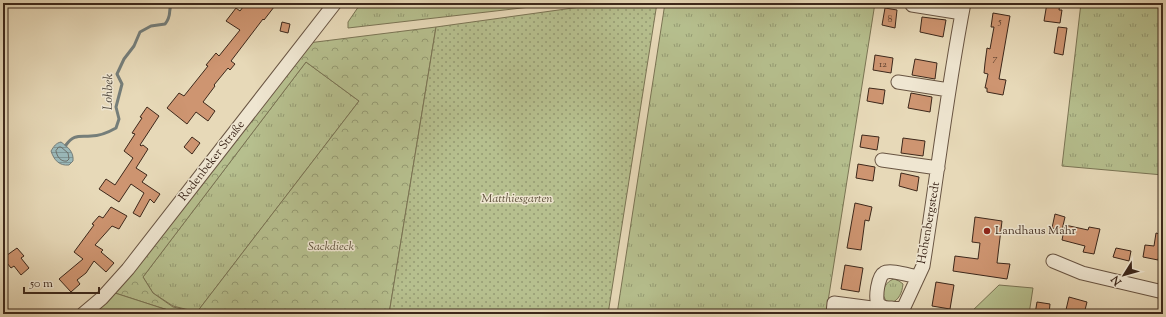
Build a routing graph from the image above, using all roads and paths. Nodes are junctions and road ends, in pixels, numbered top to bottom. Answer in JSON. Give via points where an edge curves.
{"nodes":[{"id":1,"x":335,"y":3,"type":"edge"},
{"id":2,"x":912,"y":5,"type":"dead end"},
{"id":3,"x":963,"y":8,"type":"edge"},
{"id":4,"x":898,"y":82,"type":"dead end"},
{"id":5,"x":949,"y":90,"type":"junction"},
{"id":6,"x":882,"y":160,"type":"dead end"},
{"id":7,"x":938,"y":168,"type":"junction"},
{"id":8,"x":1054,"y":261,"type":"dead end"},
{"id":9,"x":918,"y":277,"type":"junction"},
{"id":10,"x":1163,"y":292,"type":"edge"},
{"id":11,"x":879,"y":304,"type":"junction"},
{"id":12,"x":83,"y":314,"type":"edge"},
{"id":13,"x":833,"y":314,"type":"edge"}],
"edges":[{"from":1,"to":12,"type":"street","name":"Rodenbeker Straße","via":[[128,268],[102,298]]},
{"from":2,"to":3,"type":"street","name":"Hohenbergstedt"},
{"from":3,"to":5,"type":"street","name":"Hohenbergstedt"},
{"from":4,"to":5,"type":"street"},
{"from":5,"to":7,"type":"street","name":"Hohenbergstedt"},
{"from":6,"to":7,"type":"street","name":"Hohenbergstedt"},
{"from":7,"to":9,"type":"street","name":"Hohenbergstedt","via":[[923,266]]},
{"from":8,"to":10,"type":"street","via":[[1082,273]]},
{"from":9,"to":11,"type":"street","name":"Hohenbergstedt","via":[[904,307],[884,308]]},
{"from":9,"to":11,"type":"street","name":"Hohenbergstedt","via":[[884,273],[880,277],[876,299]]},
{"from":11,"to":13,"type":"street","name":"Hohenbergstedt","via":[[872,308],[834,303]]}]}
